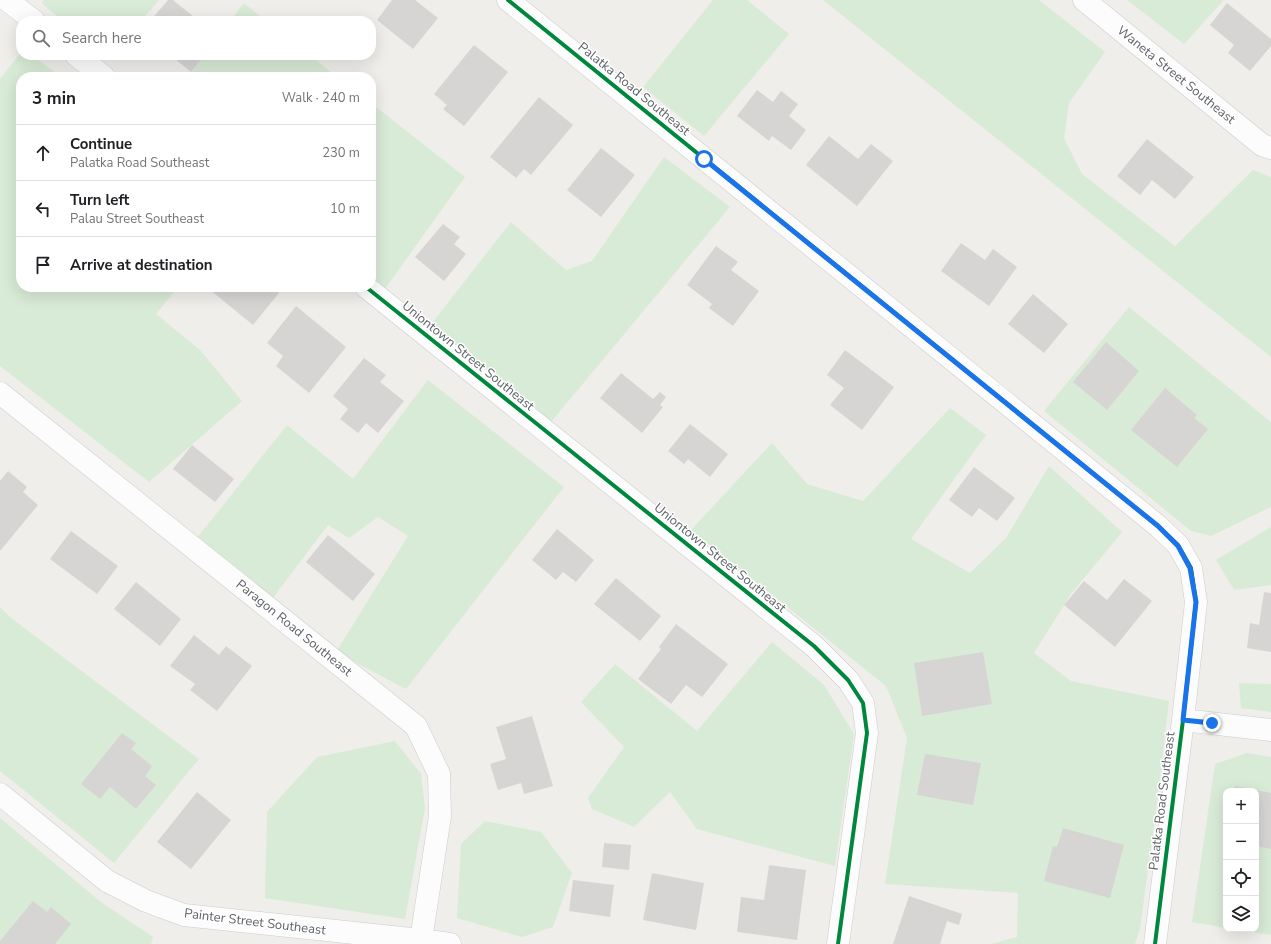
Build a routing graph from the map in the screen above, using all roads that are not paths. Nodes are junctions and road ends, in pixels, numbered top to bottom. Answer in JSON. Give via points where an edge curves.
{"nodes":[{"id":1,"x":8,"y":0,"type":"edge"},
{"id":2,"x":508,"y":0,"type":"edge"},
{"id":3,"x":1084,"y":0,"type":"edge"},
{"id":4,"x":28,"y":16,"type":"edge"},
{"id":5,"x":82,"y":60,"type":"edge"},
{"id":6,"x":98,"y":72,"type":"edge"},
{"id":7,"x":1271,"y":148,"type":"edge"},
{"id":8,"x":372,"y":292,"type":"edge"},
{"id":9,"x":0,"y":393,"type":"edge"},
{"id":10,"x":1183,"y":720,"type":"junction"},
{"id":11,"x":1271,"y":730,"type":"edge"},
{"id":12,"x":0,"y":794,"type":"edge"},
{"id":13,"x":422,"y":940,"type":"junction"},
{"id":14,"x":450,"y":944,"type":"edge"},
{"id":15,"x":838,"y":944,"type":"edge"},
{"id":16,"x":1155,"y":944,"type":"edge"}],
"edges":[{"from":1,"to":4,"type":"street"},
{"from":2,"to":10,"type":"street","name":"Palatka Road Southeast","via":[[1145,516],[1178,546],[1190,568],[1196,602]]},
{"from":3,"to":7,"type":"street","name":"Waneta Street Southeast","via":[[1262,145]]},
{"from":5,"to":6,"type":"street"},
{"from":8,"to":15,"type":"street","name":"Uniontown Street Southeast","via":[[814,646],[848,680],[863,703],[867,733]]},
{"from":9,"to":13,"type":"street","name":"Paragon Road Southeast","via":[[416,726],[439,774],[440,816]]},
{"from":10,"to":11,"type":"street"},
{"from":10,"to":16,"type":"street","name":"Palatka Road Southeast"},
{"from":12,"to":13,"type":"street","name":"Painter Street Southeast","via":[[107,881],[146,901],[184,915]]},
{"from":13,"to":14,"type":"street","name":"Painter Street Southeast"}]}
